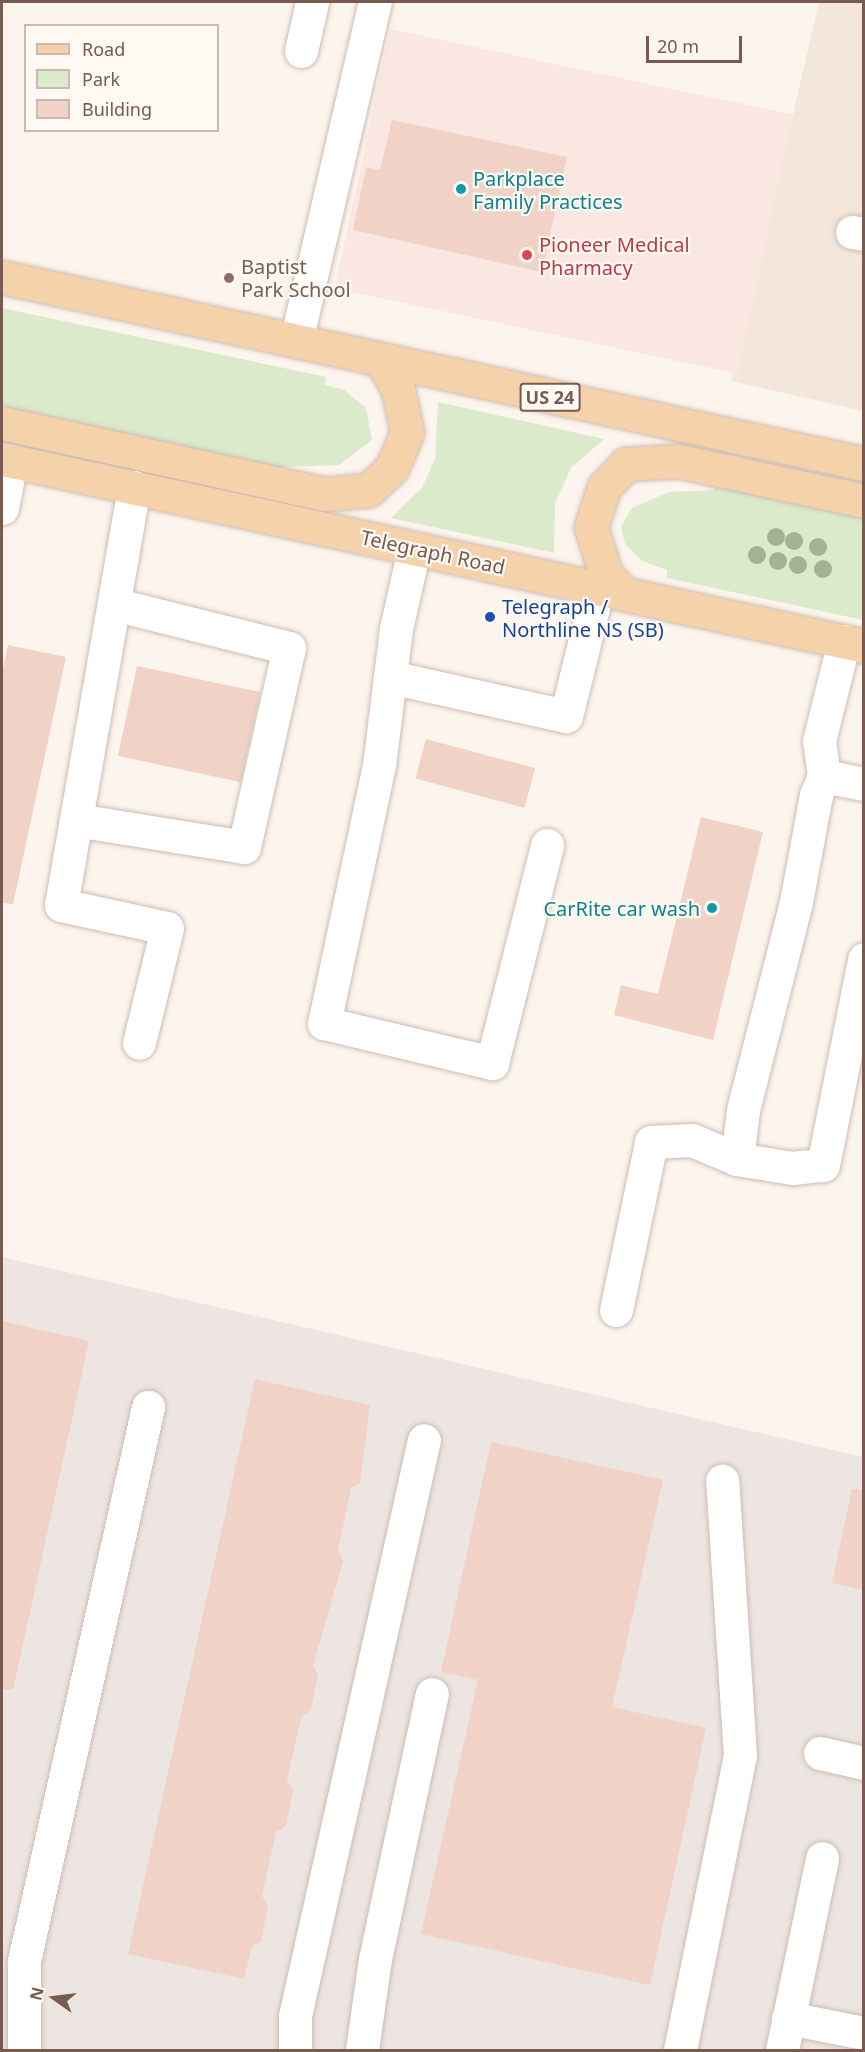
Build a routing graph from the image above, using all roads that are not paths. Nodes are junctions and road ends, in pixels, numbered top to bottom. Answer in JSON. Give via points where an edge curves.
{"nodes":[{"id":1,"x":312,"y":2,"type":"edge"},
{"id":2,"x":375,"y":2,"type":"edge"},
{"id":3,"x":301,"y":51,"type":"dead end"},
{"id":4,"x":2,"y":278,"type":"edge"},
{"id":5,"x":296,"y":341,"type":"junction"},
{"id":6,"x":381,"y":360,"type":"junction"},
{"id":7,"x":2,"y":423,"type":"edge"},
{"id":8,"x":6,"y":460,"type":"edge"},
{"id":9,"x":864,"y":464,"type":"edge"},
{"id":10,"x":134,"y":487,"type":"junction"},
{"id":11,"x":864,"y":501,"type":"edge"},
{"id":12,"x":2,"y":508,"type":"edge"},
{"id":13,"x":414,"y":549,"type":"junction"},
{"id":14,"x":610,"y":590,"type":"junction"},
{"id":15,"x":114,"y":604,"type":"junction"},
{"id":16,"x":854,"y":644,"type":"edge"},
{"id":17,"x":390,"y":677,"type":"junction"},
{"id":18,"x":824,"y":776,"type":"junction"},
{"id":19,"x":864,"y":784,"type":"edge"},
{"id":20,"x":76,"y":820,"type":"junction"},
{"id":21,"x":547,"y":844,"type":"dead end"},
{"id":22,"x":864,"y":959,"type":"edge"},
{"id":23,"x":139,"y":1043,"type":"dead end"},
{"id":24,"x":737,"y":1159,"type":"junction"},
{"id":25,"x":616,"y":1310,"type":"dead end"},
{"id":26,"x":148,"y":1407,"type":"dead end"},
{"id":27,"x":424,"y":1440,"type":"dead end"},
{"id":28,"x":722,"y":1481,"type":"dead end"},
{"id":29,"x":432,"y":1694,"type":"dead end"},
{"id":30,"x":820,"y":1753,"type":"dead end"},
{"id":31,"x":864,"y":1763,"type":"edge"},
{"id":32,"x":822,"y":1858,"type":"dead end"},
{"id":33,"x":789,"y":2018,"type":"junction"},
{"id":34,"x":864,"y":2033,"type":"edge"},
{"id":35,"x":24,"y":2050,"type":"edge"},
{"id":36,"x":295,"y":2050,"type":"edge"},
{"id":37,"x":362,"y":2050,"type":"edge"},
{"id":38,"x":680,"y":2050,"type":"edge"},
{"id":39,"x":782,"y":2050,"type":"edge"}],
"edges":[{"from":1,"to":3,"type":"lane"},
{"from":2,"to":5,"type":"lane"},
{"from":4,"to":5,"type":"main road","number":"US 24"},
{"from":5,"to":6,"type":"main road","number":"US 24"},
{"from":6,"to":7,"type":"main road","via":[[398,389],[407,432],[392,468],[369,490],[325,494]]},
{"from":6,"to":9,"type":"main road","number":"US 24"},
{"from":8,"to":10,"type":"main road","name":"Telegraph Road"},
{"from":8,"to":12,"type":"lane"},
{"from":10,"to":13,"type":"main road","name":"Telegraph Road"},
{"from":10,"to":15,"type":"lane"},
{"from":11,"to":14,"type":"main road","via":[[678,461],[626,464],[604,487],[591,527]]},
{"from":13,"to":14,"type":"main road","name":"Telegraph Road"},
{"from":13,"to":17,"type":"lane"},
{"from":14,"to":16,"type":"main road","name":"Telegraph Road"},
{"from":14,"to":17,"type":"lane","via":[[566,716]]},
{"from":15,"to":20,"type":"lane"},
{"from":15,"to":20,"type":"lane","via":[[289,648],[244,847]]},
{"from":16,"to":18,"type":"lane","via":[[819,741]]},
{"from":17,"to":21,"type":"lane","via":[[380,765],[324,1023],[492,1063]]},
{"from":18,"to":19,"type":"lane"},
{"from":18,"to":24,"type":"lane","via":[[743,1110]]},
{"from":20,"to":23,"type":"lane","via":[[61,905],[166,928]]},
{"from":22,"to":24,"type":"lane","via":[[823,1165],[792,1168]]},
{"from":24,"to":25,"type":"lane","via":[[692,1140],[651,1142]]},
{"from":26,"to":35,"type":"lane","via":[[24,1961]]},
{"from":27,"to":36,"type":"lane","via":[[295,2016]]},
{"from":28,"to":38,"type":"lane","via":[[740,1756]]},
{"from":29,"to":37,"type":"lane","via":[[375,1959]]},
{"from":30,"to":31,"type":"lane"},
{"from":32,"to":33,"type":"lane"},
{"from":33,"to":34,"type":"lane"},
{"from":33,"to":39,"type":"lane"}]}
